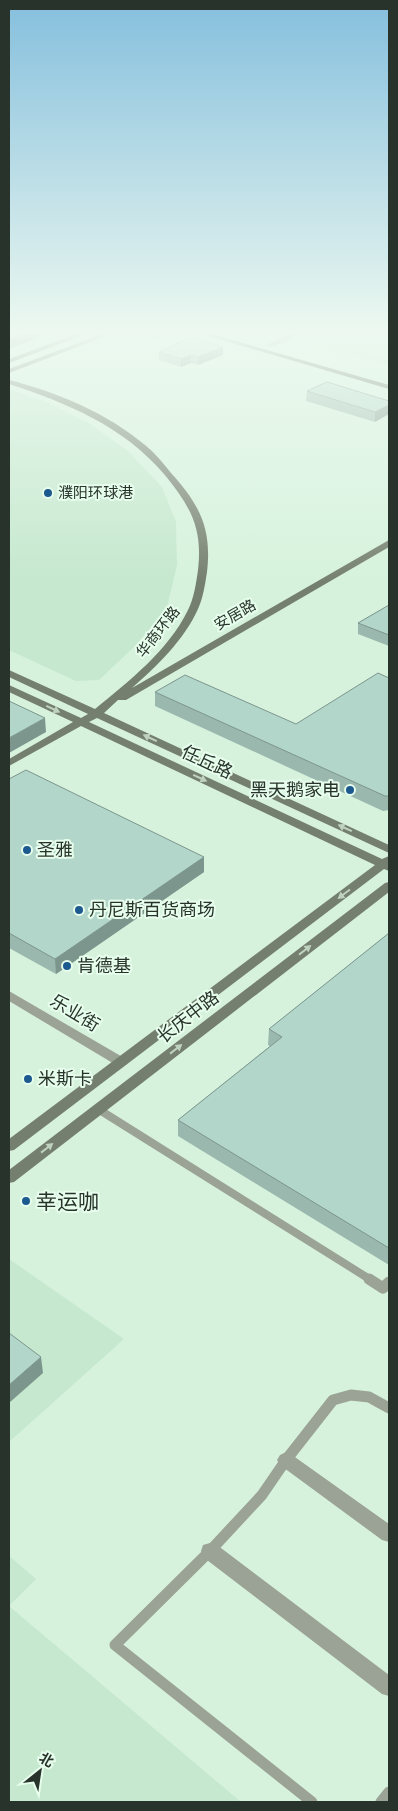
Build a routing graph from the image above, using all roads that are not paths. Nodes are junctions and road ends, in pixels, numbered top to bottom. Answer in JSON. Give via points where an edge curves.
{"nodes":[{"id":1,"x":90,"y":415,"type":"edge"},
{"id":2,"x":389,"y":543,"type":"edge"},
{"id":3,"x":9,"y":673,"type":"edge"},
{"id":4,"x":9,"y":688,"type":"edge"},
{"id":5,"x":96,"y":713,"type":"junction"},
{"id":6,"x":81,"y":722,"type":"junction"},
{"id":7,"x":10,"y":761,"type":"edge"},
{"id":8,"x":389,"y":849,"type":"edge"},
{"id":9,"x":387,"y":864,"type":"edge"},
{"id":10,"x":389,"y":886,"type":"edge"},
{"id":11,"x":9,"y":995,"type":"edge"},
{"id":12,"x":121,"y":1062,"type":"junction"},
{"id":13,"x":98,"y":1109,"type":"junction"},
{"id":14,"x":9,"y":1146,"type":"edge"},
{"id":15,"x":9,"y":1178,"type":"edge"},
{"id":16,"x":389,"y":1282,"type":"edge"},
{"id":17,"x":389,"y":1408,"type":"edge"},
{"id":18,"x":286,"y":1460,"type":"junction"},
{"id":19,"x":389,"y":1534,"type":"edge"},
{"id":20,"x":210,"y":1551,"type":"junction"},
{"id":21,"x":389,"y":1687,"type":"edge"},
{"id":22,"x":389,"y":1792,"type":"edge"},
{"id":23,"x":312,"y":1802,"type":"edge"},
{"id":24,"x":382,"y":1802,"type":"edge"}],
"edges":[{"from":1,"to":5,"type":"street","name":"华商环路","via":[[138,442],[154,456],[193,503],[204,541],[198,595],[180,631],[146,669]]},
{"from":2,"to":5,"type":"street","name":"安居路"},
{"from":3,"to":5,"type":"street","name":"任丘路"},
{"from":4,"to":6,"type":"street","name":"任丘路","one_way":true},
{"from":5,"to":6,"type":"street"},
{"from":8,"to":5,"type":"street","name":"任丘路","one_way":true},
{"from":6,"to":7,"type":"street"},
{"from":6,"to":9,"type":"street","name":"任丘路","one_way":true},
{"from":9,"to":12,"type":"street","name":"长庆中路","one_way":true},
{"from":13,"to":10,"type":"street","name":"长庆中路","one_way":true},
{"from":11,"to":12,"type":"street","name":"乐业街"},
{"from":12,"to":14,"type":"street","name":"长庆中路"},
{"from":15,"to":13,"type":"street","name":"长庆中路","one_way":true},
{"from":13,"to":16,"type":"lane","via":[[383,1288]]},
{"from":17,"to":18,"type":"lane","via":[[369,1397],[351,1395],[333,1400]]},
{"from":18,"to":19,"type":"street"},
{"from":18,"to":20,"type":"lane","via":[[262,1495]]},
{"from":20,"to":21,"type":"street"},
{"from":20,"to":23,"type":"lane","via":[[115,1645]]},
{"from":22,"to":24,"type":"lane"}]}
